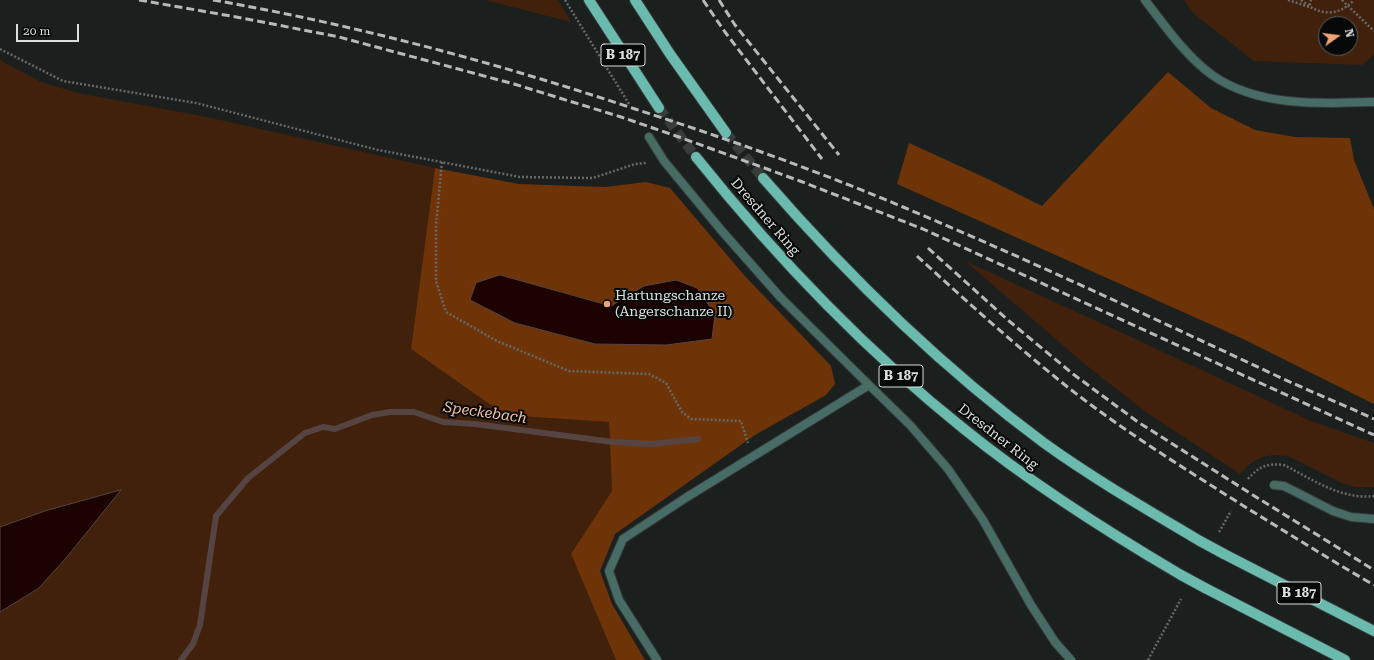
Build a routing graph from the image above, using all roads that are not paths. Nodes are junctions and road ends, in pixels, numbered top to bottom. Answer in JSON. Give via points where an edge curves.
{"nodes":[{"id":1,"x":589,"y":0,"type":"edge"},
{"id":2,"x":635,"y":0,"type":"edge"},
{"id":3,"x":1145,"y":0,"type":"edge"},
{"id":4,"x":1374,"y":102,"type":"edge"},
{"id":5,"x":659,"y":108,"type":"tunnel mouth"},
{"id":6,"x":726,"y":133,"type":"tunnel mouth"},
{"id":7,"x":650,"y":137,"type":"dead end"},
{"id":8,"x":696,"y":157,"type":"tunnel mouth"},
{"id":9,"x":763,"y":178,"type":"tunnel mouth"},
{"id":10,"x":869,"y":385,"type":"junction"},
{"id":11,"x":1274,"y":485,"type":"dead end"},
{"id":12,"x":1374,"y":520,"type":"edge"},
{"id":13,"x":1374,"y":631,"type":"edge"},
{"id":14,"x":657,"y":660,"type":"edge"},
{"id":15,"x":1071,"y":660,"type":"edge"},
{"id":16,"x":1345,"y":660,"type":"edge"}],
"edges":[{"from":1,"to":5,"type":"main road","number":"B 187"},
{"from":2,"to":6,"type":"main road","number":"B 187"},
{"from":3,"to":4,"type":"street","via":[[1190,55],[1211,74],[1229,85],[1248,93],[1291,101]]},
{"from":7,"to":10,"type":"street","via":[[664,161],[781,298]]},
{"from":8,"to":16,"type":"main road","name":"Dresdner Ring","number":"B 187","bridge":true,"via":[[730,200],[789,266],[865,343],[964,429],[1070,507],[1181,575]]},
{"from":9,"to":13,"type":"main road","name":"Dresdner Ring","number":"B 187","bridge":true,"via":[[822,245],[916,337],[955,372],[1044,443],[1200,541]]},
{"from":10,"to":14,"type":"street","via":[[623,539],[609,571],[618,600]]},
{"from":10,"to":15,"type":"street","via":[[910,425],[948,469],[983,520],[1031,605],[1055,642]]},
{"from":11,"to":12,"type":"street","via":[[1284,486],[1333,511],[1351,517]]}]}
